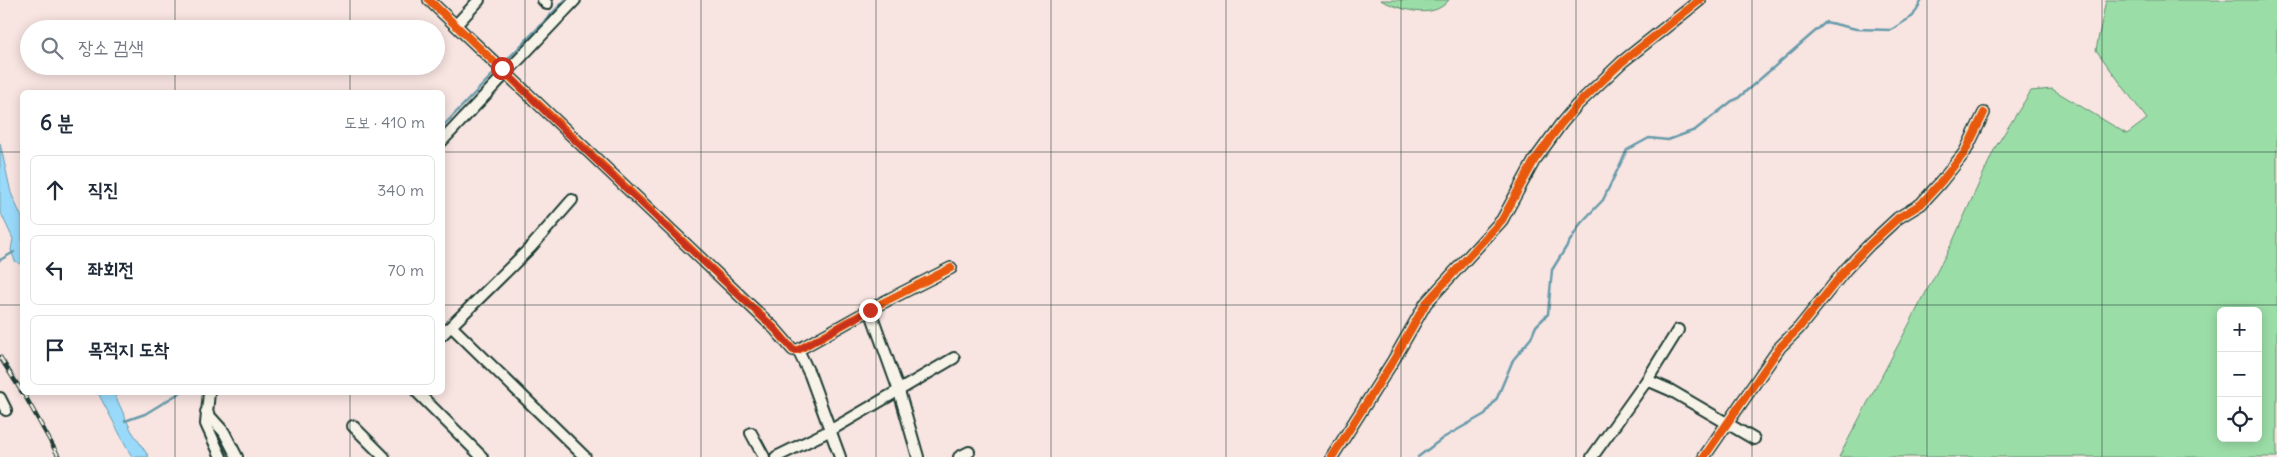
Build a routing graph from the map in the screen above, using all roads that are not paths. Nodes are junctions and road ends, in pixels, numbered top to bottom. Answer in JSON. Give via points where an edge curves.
{"nodes":[{"id":1,"x":429,"y":0,"type":"edge"},
{"id":2,"x":479,"y":0,"type":"edge"},
{"id":3,"x":575,"y":0,"type":"edge"},
{"id":4,"x":1700,"y":0,"type":"edge"},
{"id":5,"x":456,"y":25,"type":"junction"},
{"id":6,"x":502,"y":68,"type":"junction"},
{"id":7,"x":1984,"y":114,"type":"dead end"},
{"id":8,"x":445,"y":136,"type":"edge"},
{"id":9,"x":572,"y":200,"type":"dead end"},
{"id":10,"x":951,"y":268,"type":"dead end"},
{"id":11,"x":870,"y":310,"type":"junction"},
{"id":12,"x":452,"y":327,"type":"junction"},
{"id":13,"x":1678,"y":330,"type":"dead end"},
{"id":14,"x":445,"y":333,"type":"edge"},
{"id":15,"x":798,"y":350,"type":"junction"},
{"id":16,"x":954,"y":358,"type":"dead end"},
{"id":17,"x":1647,"y":380,"type":"junction"},
{"id":18,"x":899,"y":391,"type":"junction"},
{"id":19,"x":209,"y":395,"type":"edge"},
{"id":20,"x":420,"y":395,"type":"edge"},
{"id":21,"x":0,"y":398,"type":"edge"},
{"id":22,"x":6,"y":410,"type":"dead end"},
{"id":23,"x":206,"y":411,"type":"junction"},
{"id":24,"x":1728,"y":424,"type":"junction"},
{"id":25,"x":353,"y":426,"type":"dead end"},
{"id":26,"x":831,"y":430,"type":"junction"},
{"id":27,"x":751,"y":433,"type":"dead end"},
{"id":28,"x":1754,"y":439,"type":"dead end"},
{"id":29,"x":969,"y":452,"type":"dead end"},
{"id":30,"x":222,"y":457,"type":"edge"},
{"id":31,"x":237,"y":457,"type":"edge"},
{"id":32,"x":384,"y":457,"type":"edge"},
{"id":33,"x":482,"y":457,"type":"edge"},
{"id":34,"x":585,"y":457,"type":"edge"},
{"id":35,"x":764,"y":457,"type":"edge"},
{"id":36,"x":776,"y":457,"type":"edge"},
{"id":37,"x":840,"y":457,"type":"edge"},
{"id":38,"x":918,"y":457,"type":"edge"},
{"id":39,"x":959,"y":457,"type":"edge"},
{"id":40,"x":1332,"y":457,"type":"edge"},
{"id":41,"x":1592,"y":457,"type":"edge"},
{"id":42,"x":1704,"y":457,"type":"edge"}],
"edges":[{"from":1,"to":5,"type":"street"},
{"from":2,"to":5,"type":"street"},
{"from":3,"to":6,"type":"street"},
{"from":4,"to":40,"type":"street","via":[[1622,62],[1561,124],[1534,161],[1502,220],[1426,303]]},
{"from":5,"to":6,"type":"street"},
{"from":6,"to":8,"type":"street"},
{"from":6,"to":15,"type":"street","via":[[775,329],[793,350]]},
{"from":7,"to":24,"type":"street","via":[[1965,152],[1941,182],[1921,204],[1898,218],[1846,269],[1768,362]]},
{"from":9,"to":12,"type":"street"},
{"from":10,"to":11,"type":"street"},
{"from":11,"to":15,"type":"street"},
{"from":11,"to":18,"type":"street"},
{"from":12,"to":14,"type":"street"},
{"from":12,"to":34,"type":"street"},
{"from":13,"to":17,"type":"street"},
{"from":15,"to":26,"type":"street"},
{"from":16,"to":18,"type":"street"},
{"from":17,"to":24,"type":"street"},
{"from":17,"to":41,"type":"street"},
{"from":18,"to":26,"type":"street"},
{"from":18,"to":38,"type":"street"},
{"from":19,"to":23,"type":"street"},
{"from":20,"to":33,"type":"street"},
{"from":21,"to":22,"type":"street"},
{"from":23,"to":30,"type":"street","via":[[206,424]]},
{"from":23,"to":31,"type":"street","via":[[224,432]]},
{"from":24,"to":28,"type":"street"},
{"from":24,"to":42,"type":"street"},
{"from":25,"to":32,"type":"street"},
{"from":26,"to":36,"type":"street"},
{"from":26,"to":37,"type":"street"},
{"from":27,"to":35,"type":"street"},
{"from":29,"to":39,"type":"street"}]}
